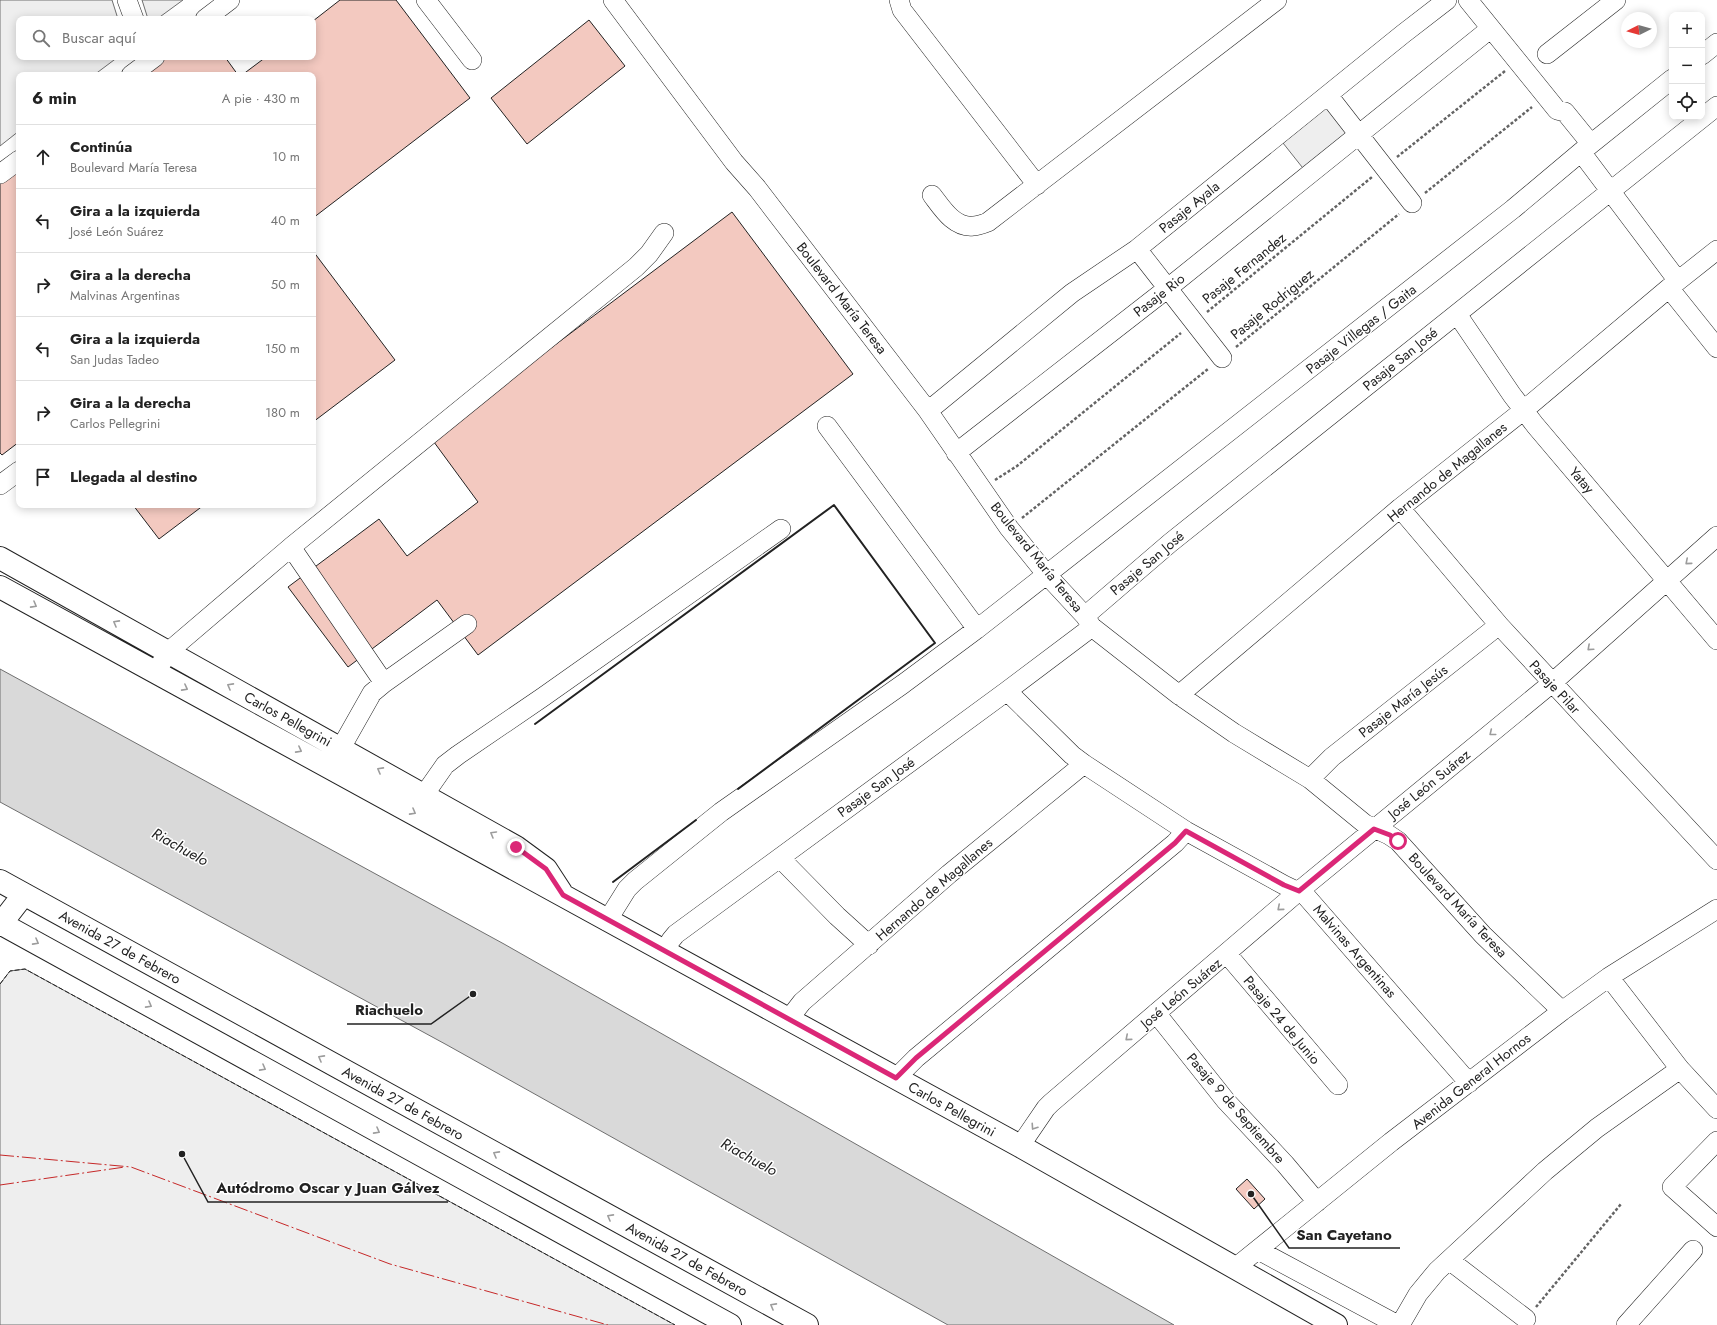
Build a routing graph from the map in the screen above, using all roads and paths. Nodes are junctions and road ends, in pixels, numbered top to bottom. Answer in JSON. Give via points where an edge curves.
{"nodes":[{"id":1,"x":127,"y":0,"type":"edge"},
{"id":2,"x":230,"y":0,"type":"edge"},
{"id":3,"x":426,"y":0,"type":"edge"},
{"id":4,"x":612,"y":0,"type":"edge"},
{"id":5,"x":899,"y":0,"type":"edge"},
{"id":6,"x":1277,"y":0,"type":"edge"},
{"id":7,"x":1448,"y":0,"type":"edge"},
{"id":8,"x":1468,"y":0,"type":"edge"},
{"id":9,"x":1616,"y":0,"type":"edge"},
{"id":10,"x":133,"y":16,"type":"edge"},
{"id":11,"x":209,"y":16,"type":"edge"},
{"id":12,"x":1490,"y":29,"type":"junction"},
{"id":13,"x":1717,"y":43,"type":"edge"},
{"id":14,"x":1705,"y":53,"type":"edge"},
{"id":15,"x":1547,"y":54,"type":"dead end"},
{"id":16,"x":149,"y":60,"type":"edge"},
{"id":17,"x":472,"y":60,"type":"dead end"},
{"id":18,"x":1518,"y":61,"type":"junction"},
{"id":19,"x":135,"y":72,"type":"edge"},
{"id":20,"x":1669,"y":81,"type":"edge"},
{"id":21,"x":1328,"y":94,"type":"junction"},
{"id":22,"x":1546,"y":96,"type":"junction"},
{"id":23,"x":1717,"y":106,"type":"edge"},
{"id":24,"x":1359,"y":134,"type":"junction"},
{"id":25,"x":1586,"y":148,"type":"junction"},
{"id":26,"x":16,"y":162,"type":"edge"},
{"id":27,"x":1385,"y":167,"type":"junction"},
{"id":28,"x":0,"y":174,"type":"edge"},
{"id":29,"x":1037,"y":185,"type":"junction"},
{"id":30,"x":1610,"y":190,"type":"junction"},
{"id":31,"x":932,"y":195,"type":"dead end"},
{"id":32,"x":1412,"y":203,"type":"junction"},
{"id":33,"x":664,"y":233,"type":"dead end"},
{"id":34,"x":1136,"y":249,"type":"junction"},
{"id":35,"x":1717,"y":250,"type":"edge"},
{"id":36,"x":1673,"y":284,"type":"junction"},
{"id":37,"x":1168,"y":288,"type":"junction"},
{"id":38,"x":1456,"y":314,"type":"junction"},
{"id":39,"x":1194,"y":322,"type":"junction"},
{"id":40,"x":1717,"y":348,"type":"edge"},
{"id":41,"x":1222,"y":358,"type":"junction"},
{"id":42,"x":928,"y":410,"type":"junction"},
{"id":43,"x":1524,"y":410,"type":"junction"},
{"id":44,"x":827,"y":426,"type":"dead end"},
{"id":45,"x":956,"y":453,"type":"junction"},
{"id":46,"x":16,"y":473,"type":"edge"},
{"id":47,"x":0,"y":485,"type":"edge"},
{"id":48,"x":982,"y":488,"type":"junction"},
{"id":49,"x":1400,"y":508,"type":"junction"},
{"id":50,"x":1009,"y":528,"type":"junction"},
{"id":51,"x":781,"y":529,"type":"dead end"},
{"id":52,"x":1717,"y":536,"type":"edge"},
{"id":53,"x":291,"y":547,"type":"junction"},
{"id":54,"x":0,"y":558,"type":"edge"},
{"id":55,"x":1047,"y":575,"type":"junction"},
{"id":56,"x":1667,"y":579,"type":"junction"},
{"id":57,"x":0,"y":586,"type":"edge"},
{"id":58,"x":1088,"y":621,"type":"junction"},
{"id":59,"x":468,"y":624,"type":"dead end"},
{"id":60,"x":1499,"y":625,"type":"junction"},
{"id":61,"x":977,"y":629,"type":"junction"},
{"id":62,"x":1717,"y":640,"type":"edge"},
{"id":63,"x":168,"y":652,"type":"junction"},
{"id":64,"x":156,"y":672,"type":"junction"},
{"id":65,"x":384,"y":683,"type":"junction"},
{"id":66,"x":1552,"y":683,"type":"junction"},
{"id":67,"x":1007,"y":691,"type":"junction"},
{"id":68,"x":1179,"y":695,"type":"junction"},
{"id":69,"x":341,"y":748,"type":"junction"},
{"id":70,"x":1084,"y":764,"type":"junction"},
{"id":71,"x":331,"y":767,"type":"junction"},
{"id":72,"x":1310,"y":778,"type":"junction"},
{"id":73,"x":424,"y":795,"type":"junction"},
{"id":74,"x":1374,"y":829,"type":"junction"},
{"id":75,"x":1186,"y":831,"type":"junction"},
{"id":76,"x":780,"y":858,"type":"junction"},
{"id":77,"x":1717,"y":860,"type":"edge"},
{"id":78,"x":0,"y":881,"type":"edge"},
{"id":79,"x":1299,"y":891,"type":"junction"},
{"id":80,"x":24,"y":894,"type":"junction"},
{"id":81,"x":563,"y":895,"type":"junction"},
{"id":82,"x":1717,"y":910,"type":"edge"},
{"id":83,"x":608,"y":921,"type":"junction"},
{"id":84,"x":0,"y":924,"type":"edge"},
{"id":85,"x":869,"y":945,"type":"junction"},
{"id":86,"x":665,"y":952,"type":"junction"},
{"id":87,"x":1227,"y":954,"type":"junction"},
{"id":88,"x":1610,"y":978,"type":"junction"},
{"id":89,"x":1562,"y":1011,"type":"junction"},
{"id":90,"x":1156,"y":1013,"type":"junction"},
{"id":91,"x":788,"y":1020,"type":"junction"},
{"id":92,"x":1680,"y":1068,"type":"junction"},
{"id":93,"x":896,"y":1078,"type":"junction"},
{"id":94,"x":1469,"y":1082,"type":"junction"},
{"id":95,"x":1338,"y":1085,"type":"dead end"},
{"id":96,"x":1717,"y":1109,"type":"edge"},
{"id":97,"x":1717,"y":1141,"type":"edge"},
{"id":98,"x":1020,"y":1146,"type":"junction"},
{"id":99,"x":1317,"y":1202,"type":"junction"},
{"id":100,"x":1621,"y":1204,"type":"dead end"},
{"id":101,"x":1717,"y":1227,"type":"edge"},
{"id":102,"x":1258,"y":1250,"type":"junction"},
{"id":103,"x":1693,"y":1250,"type":"dead end"},
{"id":104,"x":1449,"y":1260,"type":"junction"},
{"id":105,"x":1235,"y":1268,"type":"junction"},
{"id":106,"x":1526,"y":1319,"type":"joint"},
{"id":107,"x":730,"y":1325,"type":"edge"},
{"id":108,"x":807,"y":1325,"type":"edge"},
{"id":109,"x":1336,"y":1325,"type":"edge"},
{"id":110,"x":1399,"y":1325,"type":"edge"},
{"id":111,"x":1626,"y":1325,"type":"edge"}],
"edges":[{"from":1,"to":10,"type":"street"},
{"from":2,"to":11,"type":"street"},
{"from":3,"to":17,"type":"street"},
{"from":4,"to":42,"type":"street","name":"Boulevard María Teresa","via":[[734,162],[757,188]]},
{"from":5,"to":29,"type":"street","via":[[902,10]]},
{"from":6,"to":29,"type":"street"},
{"from":7,"to":21,"type":"street","name":"Pasaje Ayala"},
{"from":8,"to":12,"type":"street"},
{"from":9,"to":15,"type":"street"},
{"from":12,"to":18,"type":"street"},
{"from":12,"to":24,"type":"street","name":"Pasaje Rio"},
{"from":13,"to":14,"type":"street"},
{"from":16,"to":19,"type":"street"},
{"from":18,"to":22,"type":"street"},
{"from":18,"to":27,"type":"path","name":"Pasaje Fernandez"},
{"from":20,"to":25,"type":"street","name":"Pasaje Villegas / Gaita"},
{"from":21,"to":24,"type":"street"},
{"from":21,"to":34,"type":"street","name":"Pasaje Ayala"},
{"from":22,"to":25,"type":"street","via":[[1557,110],[1565,112]]},
{"from":22,"to":32,"type":"path","name":"Pasaje Rodriguez"},
{"from":23,"to":30,"type":"street","name":"Pasaje San José"},
{"from":24,"to":27,"type":"street"},
{"from":24,"to":37,"type":"street","name":"Pasaje Rio"},
{"from":25,"to":30,"type":"street"},
{"from":25,"to":55,"type":"street","name":"Pasaje Villegas / Gaita","via":[[1513,209]]},
{"from":26,"to":28,"type":"street"},
{"from":27,"to":32,"type":"street"},
{"from":27,"to":39,"type":"path","name":"Pasaje Fernandez"},
{"from":29,"to":31,"type":"street","via":[[988,222],[972,226],[961,225],[952,220]]},
{"from":30,"to":36,"type":"street"},
{"from":30,"to":38,"type":"street","name":"Pasaje San José"},
{"from":32,"to":41,"type":"path","name":"Pasaje Rodriguez"},
{"from":33,"to":53,"type":"street","via":[[636,267]]},
{"from":34,"to":37,"type":"street"},
{"from":34,"to":42,"type":"street","name":"Pasaje Ayala","via":[[1072,293]]},
{"from":35,"to":36,"type":"street","name":"Hernando de Magallanes"},
{"from":36,"to":40,"type":"street"},
{"from":36,"to":43,"type":"street","name":"Hernando de Magallanes"},
{"from":37,"to":39,"type":"street"},
{"from":37,"to":45,"type":"street","name":"Pasaje Rio"},
{"from":38,"to":43,"type":"street","name":"Yatay"},
{"from":38,"to":58,"type":"street","name":"Pasaje San José","via":[[1170,543]]},
{"from":39,"to":41,"type":"street"},
{"from":39,"to":48,"type":"path","name":"Pasaje Fernandez","via":[[1017,466]]},
{"from":41,"to":50,"type":"path","name":"Pasaje Rodriguez"},
{"from":42,"to":45,"type":"street","name":"Boulevard María Teresa"},
{"from":43,"to":49,"type":"street","name":"Hernando de Magallanes"},
{"from":43,"to":56,"type":"street","name":"Yatay"},
{"from":44,"to":61,"type":"street"},
{"from":45,"to":48,"type":"street","name":"Boulevard María Teresa"},
{"from":46,"to":47,"type":"street"},
{"from":48,"to":50,"type":"street","name":"Boulevard María Teresa"},
{"from":49,"to":60,"type":"street","name":"Pasaje Pilar"},
{"from":49,"to":68,"type":"street","name":"Hernando de Magallanes"},
{"from":50,"to":55,"type":"street","name":"Boulevard María Teresa"},
{"from":51,"to":73,"type":"street","via":[[458,755],[445,765]]},
{"from":52,"to":56,"type":"street","name":"José León Suárez","one_way":true},
{"from":53,"to":63,"type":"street"},
{"from":53,"to":65,"type":"street"},
{"from":63,"to":54,"type":"main road","name":"Carlos Pellegrini","one_way":true},
{"from":55,"to":58,"type":"street","name":"Boulevard María Teresa"},
{"from":55,"to":61,"type":"street","name":"Pasaje Villegas / Gaita"},
{"from":56,"to":62,"type":"street","name":"Yatay"},
{"from":56,"to":66,"type":"street","name":"José León Suárez","one_way":true},
{"from":57,"to":64,"type":"main road","name":"Carlos Pellegrini","one_way":true},
{"from":58,"to":67,"type":"street","name":"Pasaje San José"},
{"from":58,"to":68,"type":"street","name":"Boulevard María Teresa"},
{"from":59,"to":65,"type":"street"},
{"from":60,"to":66,"type":"street","name":"Pasaje Pilar"},
{"from":60,"to":72,"type":"street","name":"Pasaje María Jesús","via":[[1332,757]]},
{"from":61,"to":83,"type":"street","name":"Pasaje Villegas / Gaita","via":[[897,689],[721,812],[635,881],[627,889]]},
{"from":63,"to":64,"type":"street"},
{"from":69,"to":63,"type":"main road","name":"Carlos Pellegrini","one_way":true},
{"from":64,"to":71,"type":"main road","name":"Carlos Pellegrini","one_way":true},
{"from":65,"to":69,"type":"street","via":[[372,693]]},
{"from":66,"to":74,"type":"street","name":"José León Suárez","one_way":true},
{"from":66,"to":77,"type":"street","name":"Pasaje Pilar"},
{"from":67,"to":70,"type":"street","name":"Malvinas Argentinas"},
{"from":67,"to":76,"type":"street","name":"Pasaje San José"},
{"from":68,"to":72,"type":"street","name":"Boulevard María Teresa","via":[[1234,733]]},
{"from":69,"to":71,"type":"street"},
{"from":73,"to":69,"type":"main road","name":"Carlos Pellegrini","one_way":true},
{"from":70,"to":75,"type":"street","name":"Malvinas Argentinas"},
{"from":70,"to":85,"type":"street","name":"Hernando de Magallanes","via":[[949,874]]},
{"from":71,"to":81,"type":"main road","name":"Carlos Pellegrini","one_way":true},
{"from":72,"to":74,"type":"street","name":"Boulevard María Teresa","via":[[1364,824]]},
{"from":81,"to":73,"type":"main road","name":"Carlos Pellegrini","one_way":true,"via":[[552,876],[536,861]]},
{"from":74,"to":79,"type":"street","name":"José León Suárez"},
{"from":74,"to":89,"type":"street","name":"Boulevard María Teresa","via":[[1398,841],[1483,935]]},
{"from":75,"to":79,"type":"street","name":"Malvinas Argentinas"},
{"from":75,"to":93,"type":"street","via":[[1175,843],[916,1058]]},
{"from":76,"to":85,"type":"street"},
{"from":76,"to":86,"type":"street","name":"Pasaje San José","via":[[676,934]]},
{"from":78,"to":80,"type":"main road","name":"Avenida 27 de Febrero"},
{"from":79,"to":87,"type":"street","name":"José León Suárez","one_way":true},
{"from":79,"to":94,"type":"street","name":"Malvinas Argentinas","via":[[1311,901]]},
{"from":80,"to":84,"type":"main road"},
{"from":108,"to":80,"type":"main road","name":"Avenida 27 de Febrero","one_way":true},
{"from":81,"to":83,"type":"main road","name":"Carlos Pellegrini"},
{"from":82,"to":88,"type":"street","name":"Avenida General Hornos"},
{"from":83,"to":86,"type":"main road","name":"Carlos Pellegrini"},
{"from":84,"to":107,"type":"main road","one_way":true},
{"from":85,"to":91,"type":"street","name":"Hernando de Magallanes","via":[[802,1002]]},
{"from":86,"to":91,"type":"main road","name":"Carlos Pellegrini"},
{"from":87,"to":90,"type":"street","name":"José León Suárez"},
{"from":87,"to":95,"type":"street","name":"Pasaje 24 de Junio"},
{"from":88,"to":89,"type":"street","name":"Avenida General Hornos"},
{"from":88,"to":92,"type":"street"},
{"from":89,"to":94,"type":"street","name":"Avenida General Hornos"},
{"from":90,"to":98,"type":"street","name":"José León Suárez","one_way":true,"via":[[1051,1104]]},
{"from":90,"to":99,"type":"street","name":"Pasaje 9 de Septiembre","via":[[1226,1101]]},
{"from":91,"to":93,"type":"main road","name":"Carlos Pellegrini"},
{"from":92,"to":96,"type":"street"},
{"from":92,"to":104,"type":"street","via":[[1577,1143]]},
{"from":93,"to":98,"type":"main road","name":"Carlos Pellegrini"},
{"from":94,"to":99,"type":"street","name":"Avenida General Hornos"},
{"from":97,"to":101,"type":"street","via":[[1672,1186]]},
{"from":98,"to":105,"type":"main road","name":"Carlos Pellegrini"},
{"from":99,"to":102,"type":"street","name":"Avenida General Hornos"},
{"from":100,"to":106,"type":"path"},
{"from":102,"to":105,"type":"street","name":"Avenida General Hornos"},
{"from":102,"to":110,"type":"street"},
{"from":103,"to":111,"type":"street"},
{"from":104,"to":106,"type":"street"},
{"from":104,"to":110,"type":"street","via":[[1418,1294]]},
{"from":105,"to":109,"type":"main road","name":"Carlos Pellegrini"}]}
